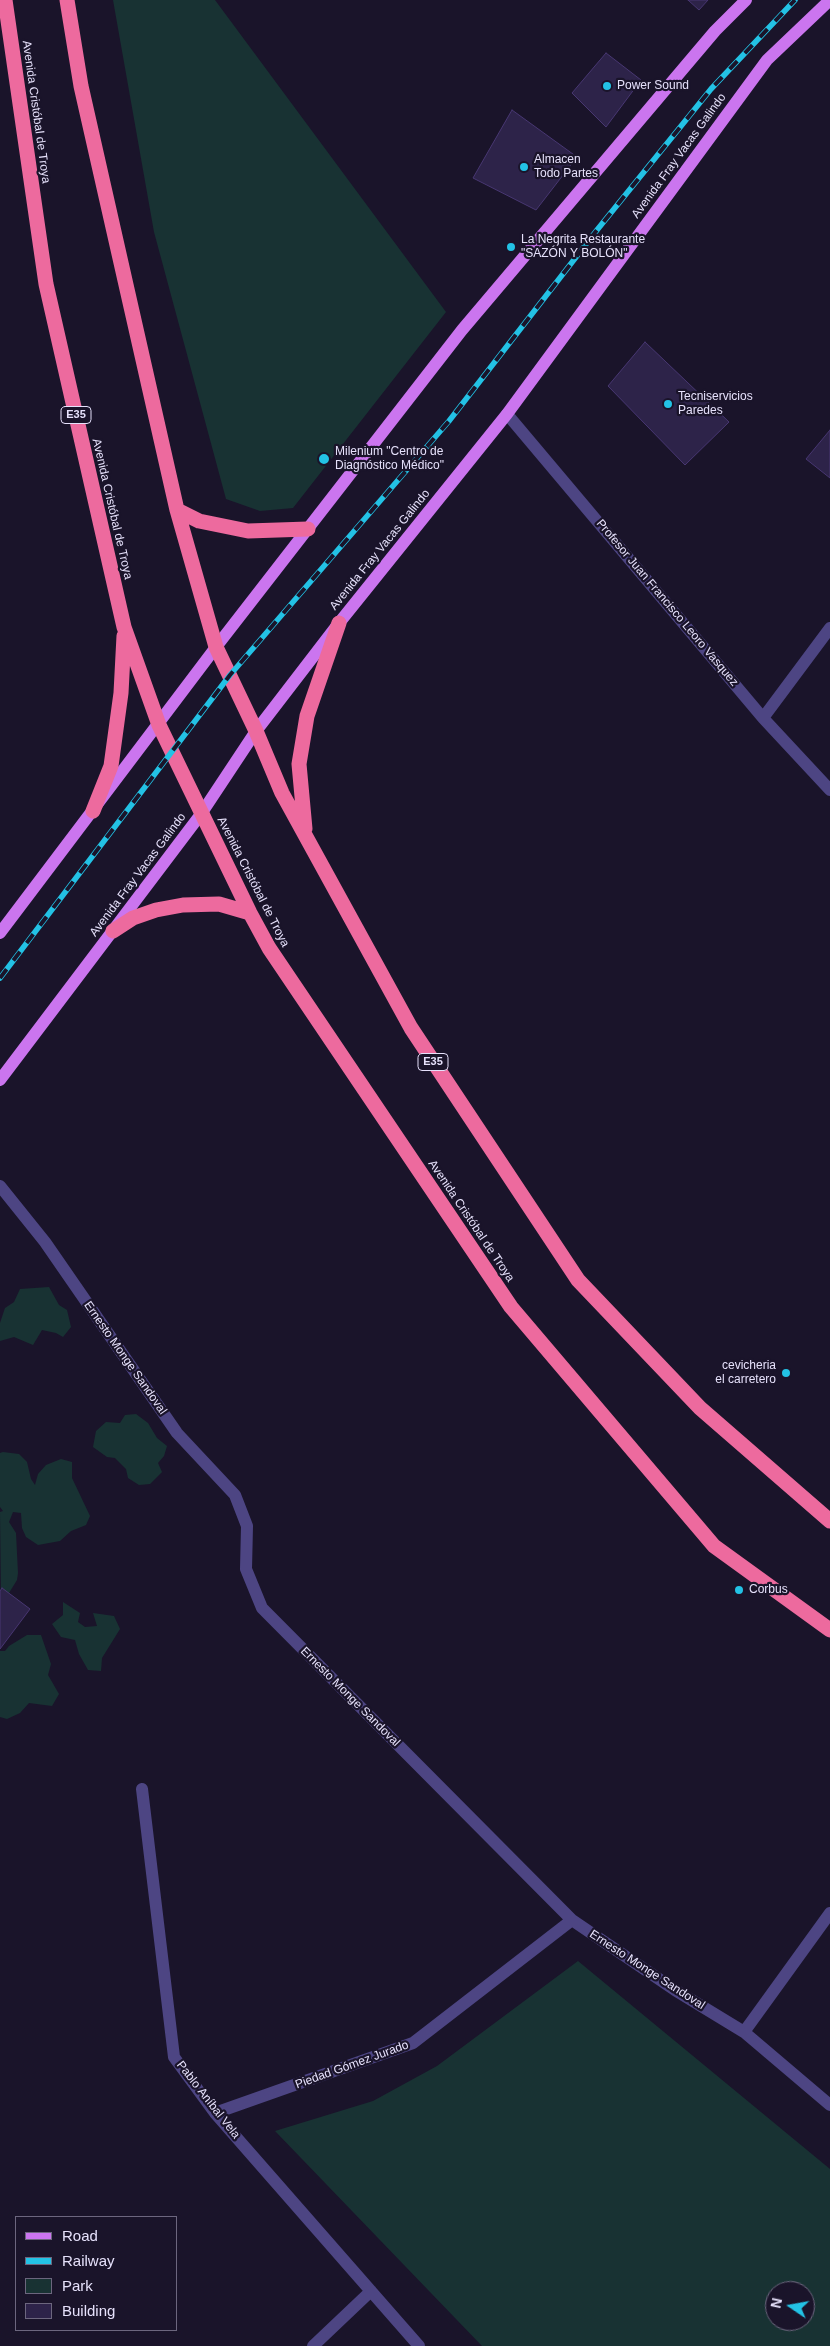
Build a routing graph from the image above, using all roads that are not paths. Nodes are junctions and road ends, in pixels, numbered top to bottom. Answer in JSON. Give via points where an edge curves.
{"nodes":[{"id":1,"x":5,"y":0,"type":"edge"},
{"id":2,"x":67,"y":0,"type":"edge"},
{"id":3,"x":746,"y":0,"type":"edge"},
{"id":4,"x":830,"y":0,"type":"edge"},
{"id":5,"x":507,"y":414,"type":"junction"},
{"id":6,"x":177,"y":510,"type":"junction"},
{"id":7,"x":308,"y":529,"type":"junction"},
{"id":8,"x":339,"y":623,"type":"junction"},
{"id":9,"x":124,"y":627,"type":"junction"},
{"id":10,"x":830,"y":628,"type":"edge"},
{"id":11,"x":216,"y":647,"type":"junction"},
{"id":12,"x":763,"y":718,"type":"junction"},
{"id":13,"x":158,"y":725,"type":"junction"},
{"id":14,"x":256,"y":731,"type":"junction"},
{"id":15,"x":830,"y":790,"type":"edge"},
{"id":16,"x":93,"y":811,"type":"junction"},
{"id":17,"x":201,"y":814,"type":"junction"},
{"id":18,"x":306,"y":838,"type":"junction"},
{"id":19,"x":250,"y":913,"type":"junction"},
{"id":20,"x":114,"y":931,"type":"junction"},
{"id":21,"x":0,"y":933,"type":"edge"},
{"id":22,"x":0,"y":1080,"type":"edge"},
{"id":23,"x":0,"y":1186,"type":"edge"},
{"id":24,"x":830,"y":1521,"type":"edge"},
{"id":25,"x":830,"y":1630,"type":"edge"},
{"id":26,"x":142,"y":1789,"type":"dead end"},
{"id":27,"x":830,"y":1913,"type":"edge"},
{"id":28,"x":572,"y":1920,"type":"junction"},
{"id":29,"x":744,"y":2032,"type":"junction"},
{"id":30,"x":830,"y":2105,"type":"edge"},
{"id":31,"x":215,"y":2114,"type":"junction"},
{"id":32,"x":371,"y":2291,"type":"junction"},
{"id":33,"x":313,"y":2346,"type":"edge"},
{"id":34,"x":419,"y":2346,"type":"edge"}],
"edges":[{"from":1,"to":9,"type":"highway","name":"Avenida Cristóbal de Troya","number":"E35","via":[[46,284]]},
{"from":2,"to":6,"type":"highway","number":"E35","via":[[81,86]]},
{"from":3,"to":7,"type":"main road","via":[[715,31],[462,330]]},
{"from":4,"to":5,"type":"main road","name":"Avenida Fray Vacas Galindo","via":[[767,60]]},
{"from":5,"to":8,"type":"main road","name":"Avenida Fray Vacas Galindo"},
{"from":5,"to":12,"type":"street","name":"Profesor Juan Francisco Leoro Vasquez"},
{"from":6,"to":7,"type":"highway","via":[[199,521],[248,531]]},
{"from":6,"to":11,"type":"highway","number":"E35"},
{"from":7,"to":11,"type":"main road"},
{"from":8,"to":14,"type":"main road","name":"Avenida Fray Vacas Galindo"},
{"from":8,"to":18,"type":"highway","via":[[307,716],[299,764]]},
{"from":9,"to":13,"type":"highway","name":"Avenida Cristóbal de Troya","number":"E35"},
{"from":9,"to":16,"type":"highway","via":[[122,693],[111,766]]},
{"from":10,"to":12,"type":"street"},
{"from":11,"to":13,"type":"main road"},
{"from":11,"to":14,"type":"highway","number":"E35"},
{"from":12,"to":15,"type":"street","name":"Profesor Juan Francisco Leoro Vasquez"},
{"from":13,"to":16,"type":"main road"},
{"from":13,"to":17,"type":"highway","name":"Avenida Cristóbal de Troya","number":"E35"},
{"from":14,"to":17,"type":"main road","name":"Avenida Fray Vacas Galindo"},
{"from":14,"to":18,"type":"highway","number":"E35","via":[[282,793]]},
{"from":16,"to":21,"type":"main road"},
{"from":17,"to":19,"type":"highway","name":"Avenida Cristóbal de Troya","number":"E35"},
{"from":17,"to":20,"type":"main road","name":"Avenida Fray Vacas Galindo"},
{"from":18,"to":24,"type":"highway","number":"E35","via":[[410,1028],[578,1280],[700,1408]]},
{"from":19,"to":20,"type":"highway","via":[[219,904],[183,905],[132,918]]},
{"from":19,"to":25,"type":"highway","name":"Avenida Cristóbal de Troya","number":"E35","via":[[268,948],[511,1307],[714,1546]]},
{"from":20,"to":22,"type":"main road","name":"Avenida Fray Vacas Galindo"},
{"from":23,"to":28,"type":"street","name":"Ernesto Monge Sandoval","via":[[45,1242],[177,1433],[235,1495],[247,1526],[246,1569],[262,1608]]},
{"from":26,"to":31,"type":"street","name":"Pablo Aníbal Vela","via":[[174,2057]]},
{"from":27,"to":29,"type":"street"},
{"from":28,"to":29,"type":"street","name":"Ernesto Monge Sandoval"},
{"from":28,"to":31,"type":"street","name":"Piedad Gómez Jurado","via":[[413,2044]]},
{"from":29,"to":30,"type":"street","name":"Ernesto Monge Sandoval"},
{"from":31,"to":32,"type":"street","name":"Pablo Aníbal Vela"},
{"from":32,"to":33,"type":"street"},
{"from":32,"to":34,"type":"street","name":"Pablo Aníbal Vela"}]}
